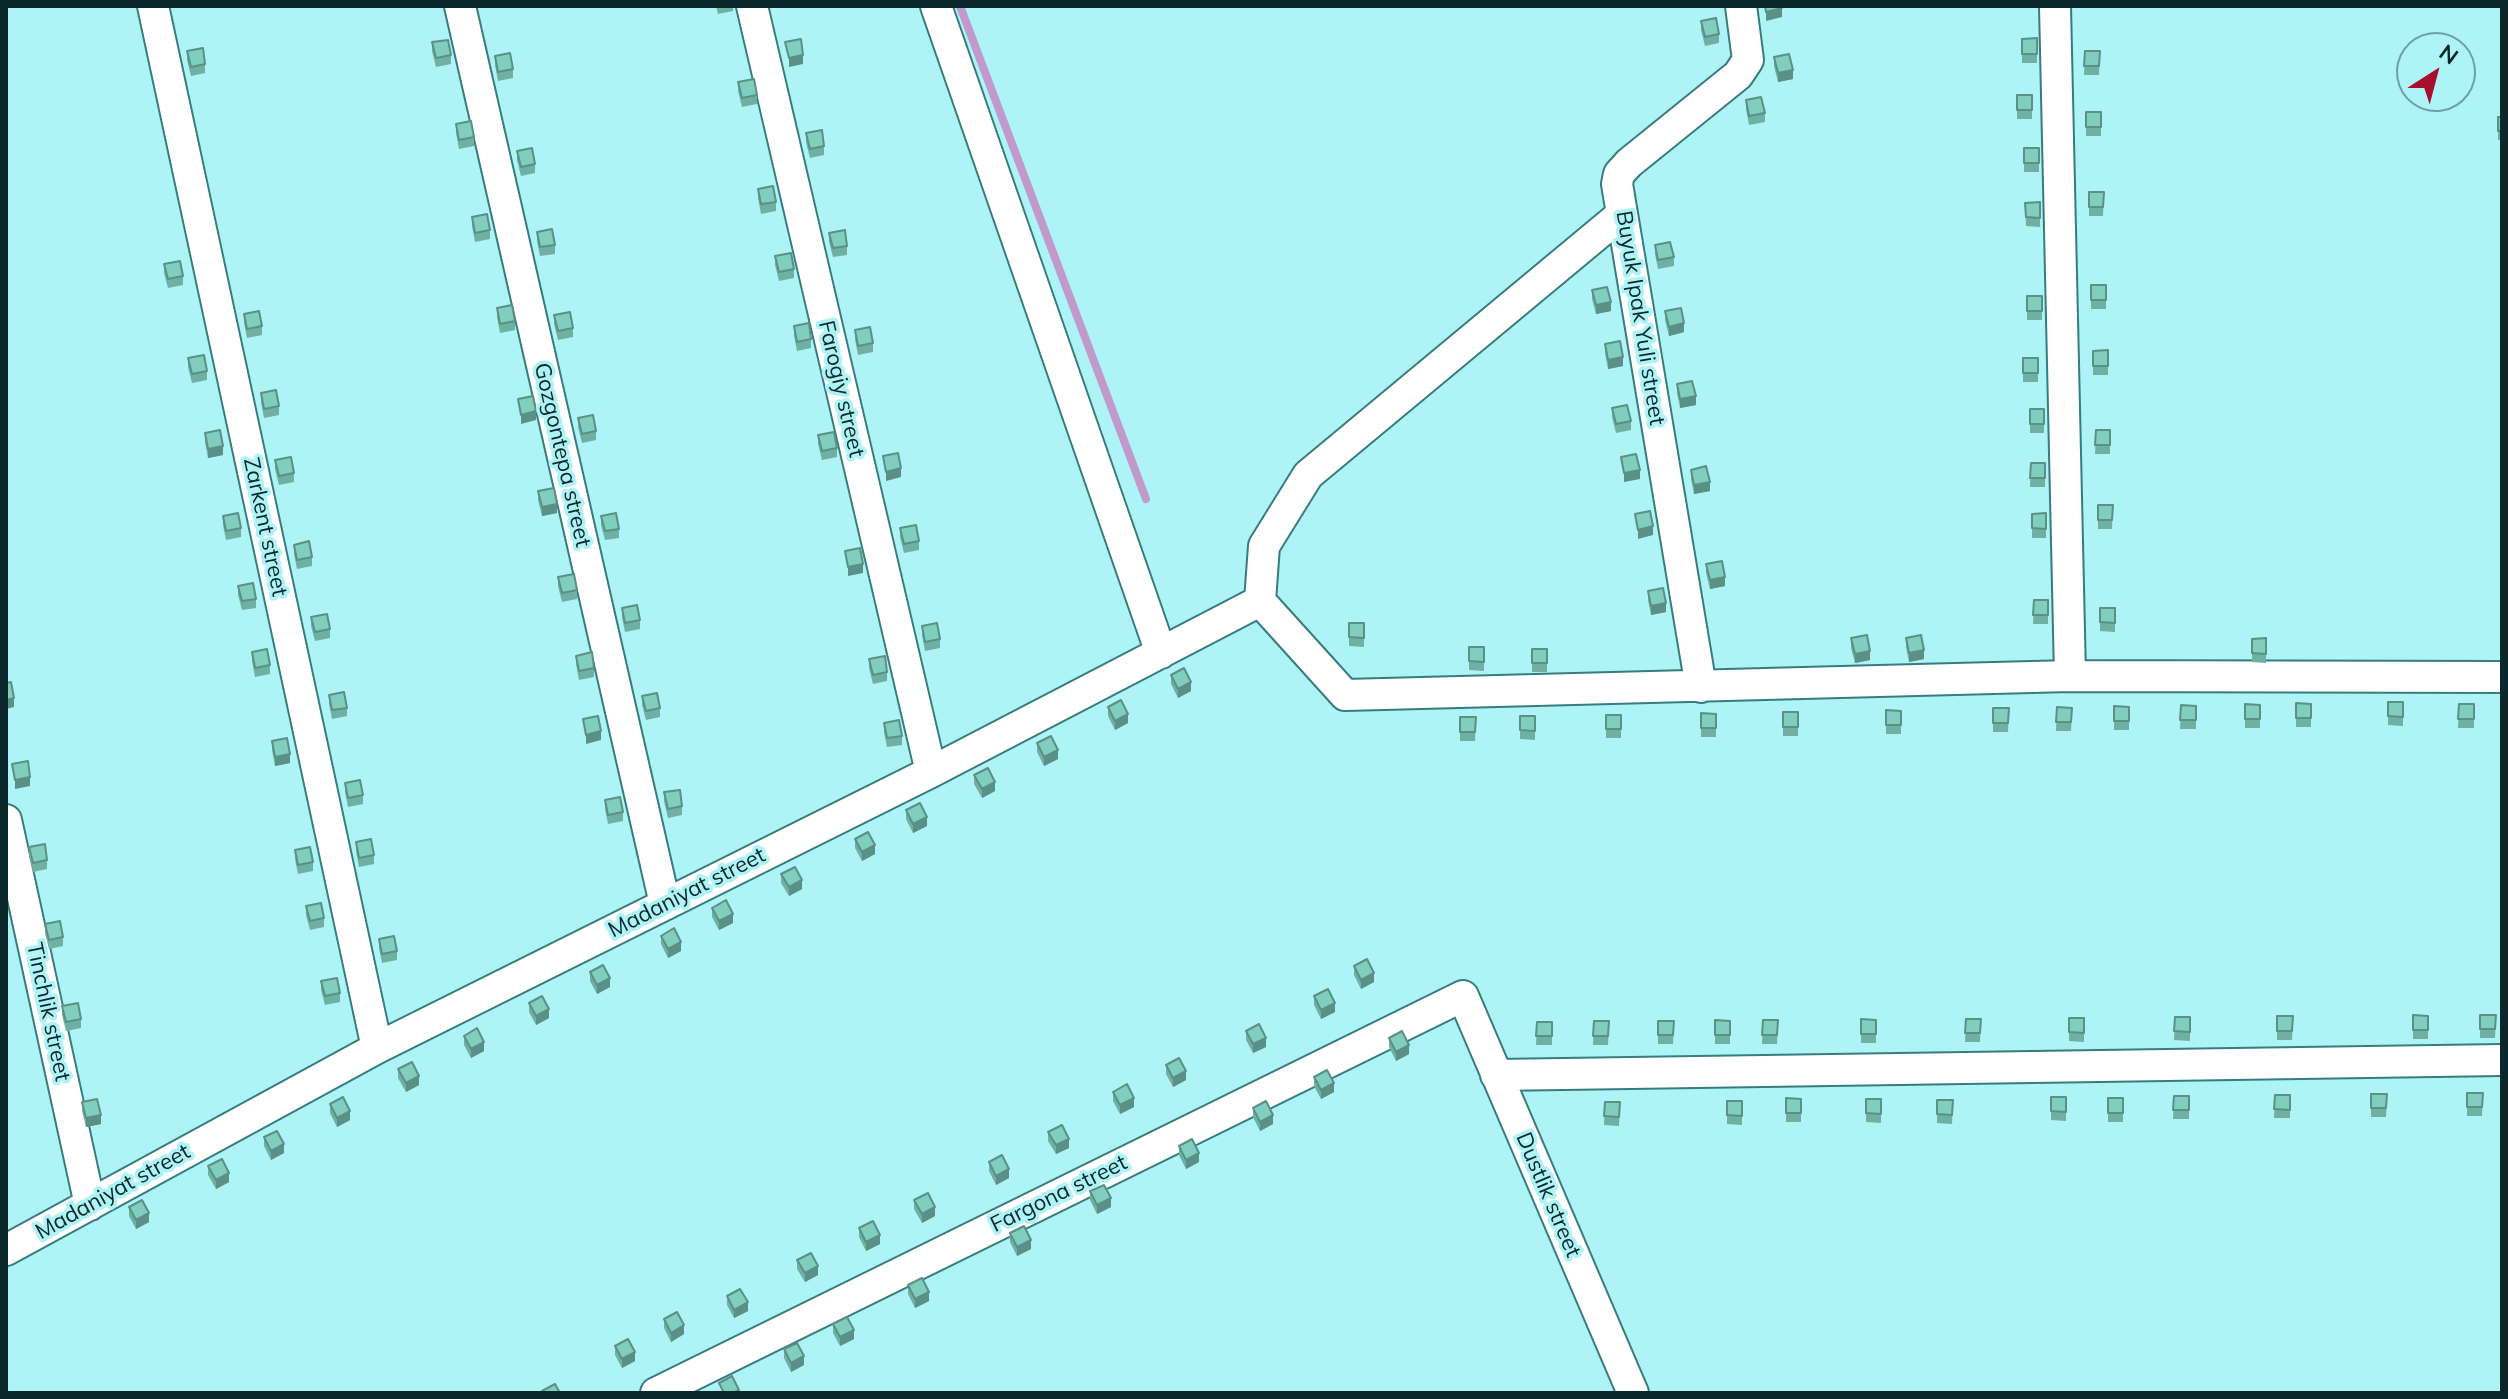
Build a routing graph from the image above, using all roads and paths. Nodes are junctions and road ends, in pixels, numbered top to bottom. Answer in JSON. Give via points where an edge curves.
{"nodes":[{"id":1,"x":153,"y":6,"type":"edge"},
{"id":2,"x":460,"y":6,"type":"edge"},
{"id":3,"x":752,"y":6,"type":"edge"},
{"id":4,"x":936,"y":6,"type":"edge"},
{"id":5,"x":1741,"y":6,"type":"edge"},
{"id":6,"x":2055,"y":6,"type":"edge"},
{"id":7,"x":1622,"y":214,"type":"junction"},
{"id":8,"x":1260,"y":601,"type":"junction"},
{"id":9,"x":1161,"y":653,"type":"junction"},
{"id":10,"x":2070,"y":676,"type":"junction"},
{"id":11,"x":2502,"y":677,"type":"edge"},
{"id":12,"x":1701,"y":687,"type":"junction"},
{"id":13,"x":931,"y":772,"type":"junction"},
{"id":14,"x":6,"y":820,"type":"edge"},
{"id":15,"x":665,"y":904,"type":"junction"},
{"id":16,"x":1463,"y":996,"type":"joint"},
{"id":17,"x":377,"y":1048,"type":"junction"},
{"id":18,"x":2502,"y":1060,"type":"edge"},
{"id":19,"x":1496,"y":1075,"type":"junction"},
{"id":20,"x":90,"y":1205,"type":"junction"},
{"id":21,"x":6,"y":1250,"type":"edge"},
{"id":22,"x":656,"y":1393,"type":"edge"},
{"id":23,"x":1633,"y":1393,"type":"edge"}],
"edges":[{"from":1,"to":17,"type":"street","name":"Zarkent street"},
{"from":2,"to":15,"type":"street","name":"Gozgontepa street"},
{"from":3,"to":13,"type":"street","name":"Farogiy street"},
{"from":4,"to":9,"type":"street"},
{"from":5,"to":7,"type":"street","name":"Buyuk Ipak Yuli street","via":[[1748,60],[1738,75],[1619,174]]},
{"from":6,"to":10,"type":"street"},
{"from":7,"to":8,"type":"street","via":[[1308,475],[1264,546]]},
{"from":7,"to":12,"type":"street","name":"Buyuk Ipak Yuli street"},
{"from":8,"to":9,"type":"street","name":"Madaniyat street"},
{"from":8,"to":12,"type":"street","via":[[1345,695]]},
{"from":9,"to":13,"type":"street","name":"Madaniyat street"},
{"from":10,"to":11,"type":"street"},
{"from":10,"to":12,"type":"street"},
{"from":13,"to":15,"type":"street","name":"Madaniyat street"},
{"from":14,"to":20,"type":"street","name":"Tinchlik street"},
{"from":15,"to":17,"type":"street","name":"Madaniyat street"},
{"from":16,"to":19,"type":"street","name":"Dustlik street"},
{"from":16,"to":22,"type":"street","name":"Fargona street"},
{"from":17,"to":20,"type":"street","name":"Madaniyat street"},
{"from":18,"to":19,"type":"street"},
{"from":19,"to":23,"type":"street","name":"Dustlik street"},
{"from":20,"to":21,"type":"street","name":"Madaniyat street"}]}
